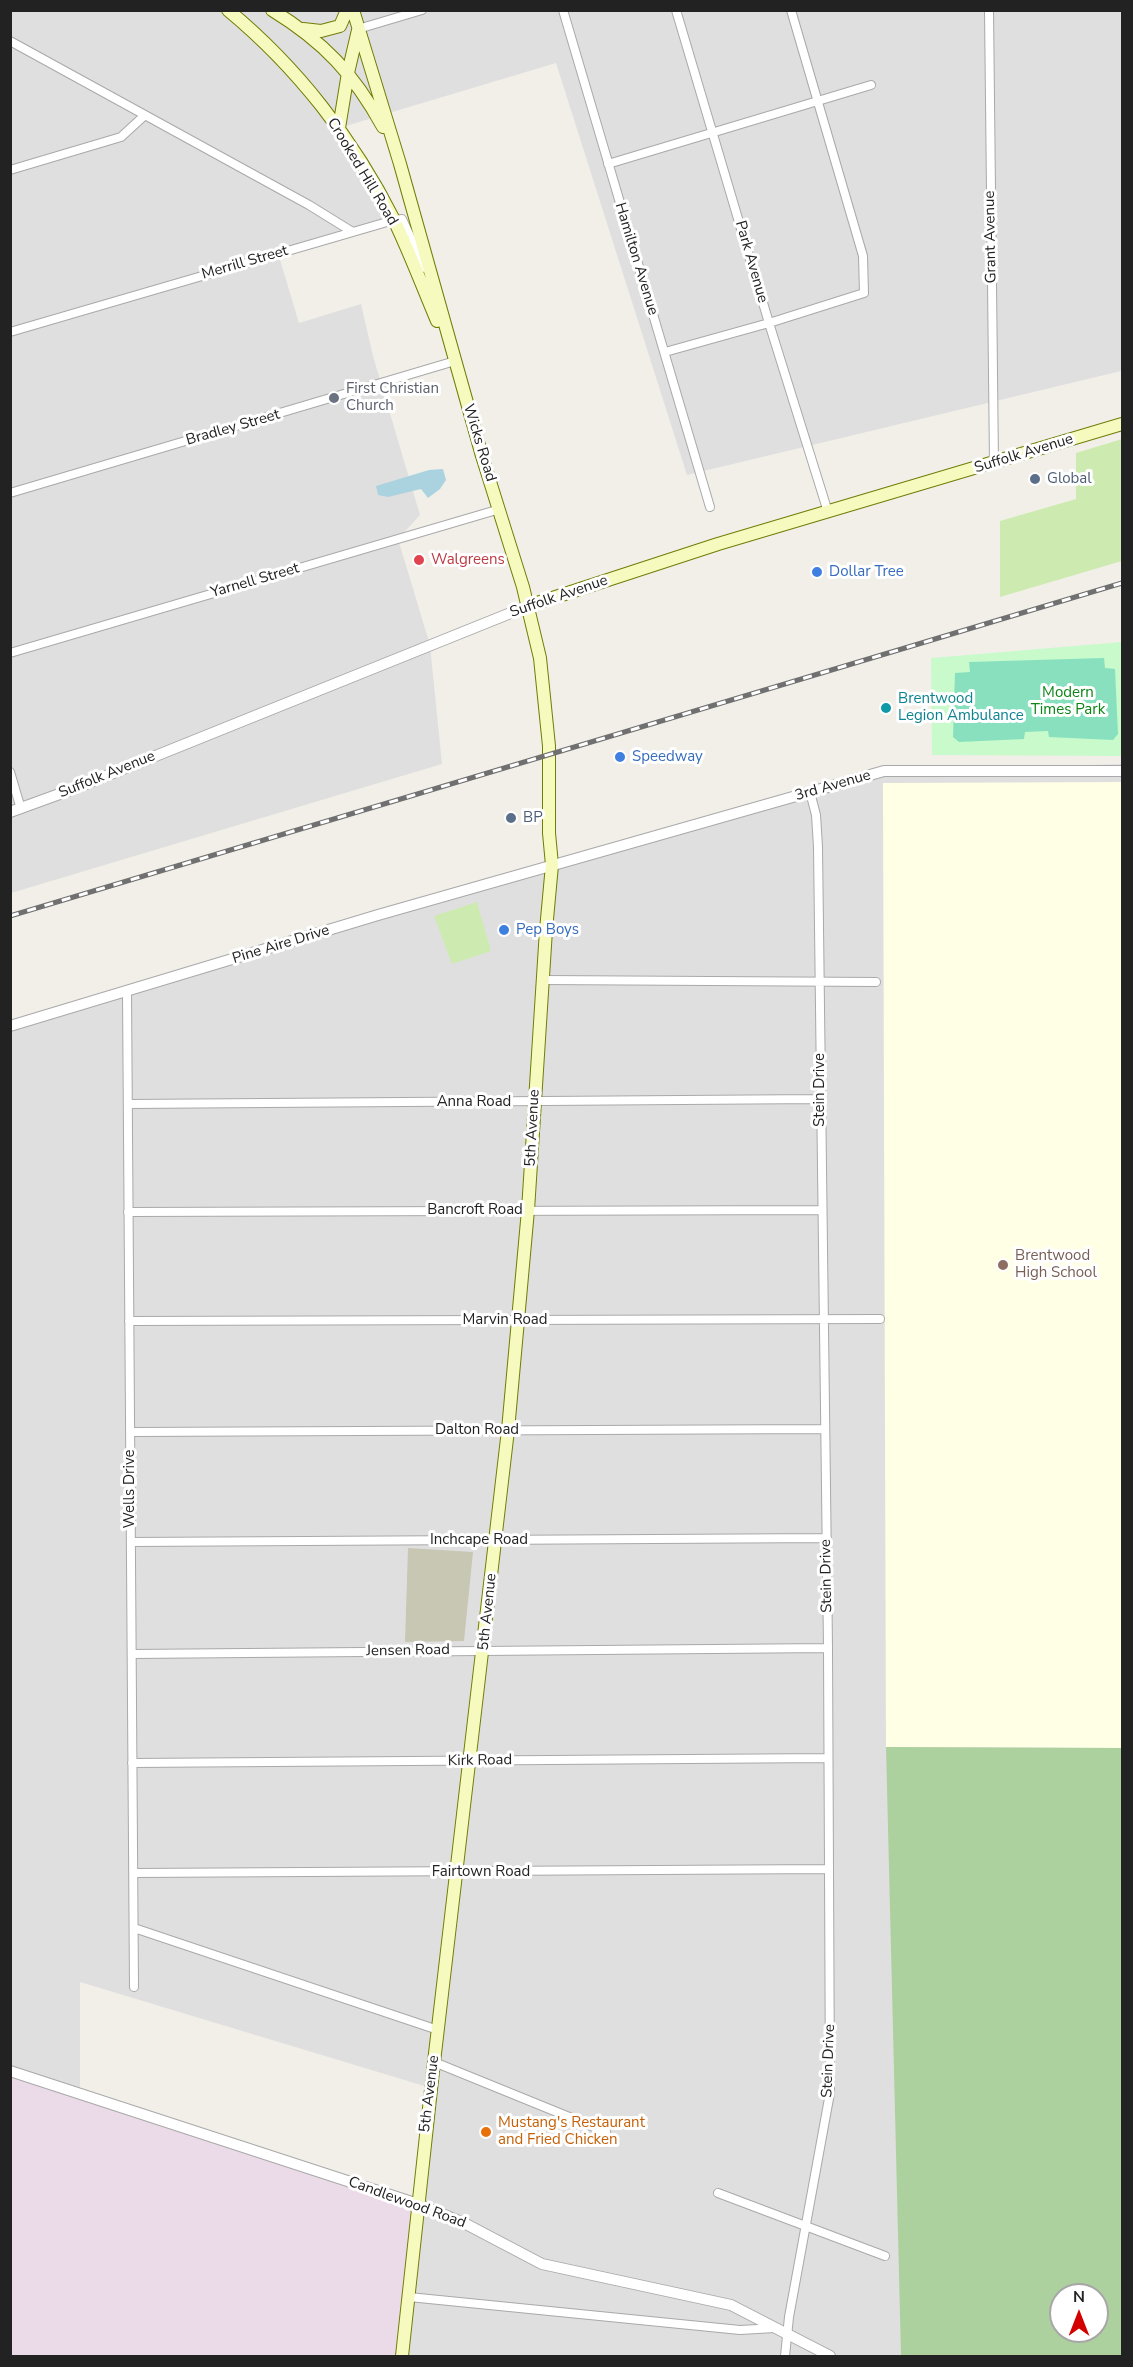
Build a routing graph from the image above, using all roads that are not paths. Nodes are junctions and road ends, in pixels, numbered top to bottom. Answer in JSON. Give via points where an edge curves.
{"nodes":[{"id":1,"x":228,"y":10,"type":"edge"},
{"id":2,"x":272,"y":10,"type":"edge"},
{"id":3,"x":347,"y":10,"type":"edge"},
{"id":4,"x":353,"y":10,"type":"edge"},
{"id":5,"x":422,"y":10,"type":"edge"},
{"id":6,"x":563,"y":10,"type":"edge"},
{"id":7,"x":676,"y":10,"type":"edge"},
{"id":8,"x":791,"y":10,"type":"edge"},
{"id":9,"x":989,"y":10,"type":"edge"},
{"id":10,"x":303,"y":29,"type":"junction"},
{"id":11,"x":358,"y":29,"type":"junction"},
{"id":12,"x":10,"y":41,"type":"edge"},
{"id":13,"x":348,"y":73,"type":"junction"},
{"id":14,"x":871,"y":85,"type":"dead end"},
{"id":15,"x":818,"y":101,"type":"junction"},
{"id":16,"x":145,"y":115,"type":"junction"},
{"id":17,"x":339,"y":128,"type":"junction"},
{"id":18,"x":712,"y":132,"type":"junction"},
{"id":19,"x":400,"y":164,"type":"junction"},
{"id":20,"x":608,"y":164,"type":"junction"},
{"id":21,"x":10,"y":170,"type":"edge"},
{"id":22,"x":394,"y":220,"type":"junction"},
{"id":23,"x":351,"y":231,"type":"junction"},
{"id":24,"x":436,"y":292,"type":"junction"},
{"id":25,"x":769,"y":323,"type":"junction"},
{"id":26,"x":10,"y":332,"type":"edge"},
{"id":27,"x":665,"y":352,"type":"junction"},
{"id":28,"x":455,"y":362,"type":"junction"},
{"id":29,"x":1122,"y":424,"type":"edge"},
{"id":30,"x":994,"y":464,"type":"junction"},
{"id":31,"x":10,"y":494,"type":"edge"},
{"id":32,"x":710,"y":507,"type":"dead end"},
{"id":33,"x":500,"y":509,"type":"junction"},
{"id":34,"x":828,"y":512,"type":"junction"},
{"id":35,"x":528,"y":606,"type":"junction"},
{"id":36,"x":10,"y":653,"type":"edge"},
{"id":37,"x":1122,"y":771,"type":"edge"},
{"id":38,"x":10,"y":772,"type":"edge"},
{"id":39,"x":810,"y":792,"type":"junction"},
{"id":40,"x":16,"y":810,"type":"edge"},
{"id":41,"x":552,"y":865,"type":"junction"},
{"id":42,"x":543,"y":980,"type":"junction"},
{"id":43,"x":819,"y":982,"type":"junction"},
{"id":44,"x":876,"y":982,"type":"dead end"},
{"id":45,"x":127,"y":991,"type":"junction"},
{"id":46,"x":10,"y":1026,"type":"edge"},
{"id":47,"x":820,"y":1099,"type":"junction"},
{"id":48,"x":534,"y":1102,"type":"junction"},
{"id":49,"x":128,"y":1104,"type":"junction"},
{"id":50,"x":528,"y":1210,"type":"junction"},
{"id":51,"x":822,"y":1210,"type":"junction"},
{"id":52,"x":129,"y":1212,"type":"junction"},
{"id":53,"x":880,"y":1319,"type":"dead end"},
{"id":54,"x":518,"y":1320,"type":"junction"},
{"id":55,"x":823,"y":1320,"type":"junction"},
{"id":56,"x":129,"y":1321,"type":"junction"},
{"id":57,"x":824,"y":1429,"type":"junction"},
{"id":58,"x":508,"y":1430,"type":"junction"},
{"id":59,"x":130,"y":1432,"type":"junction"},
{"id":60,"x":827,"y":1538,"type":"junction"},
{"id":61,"x":496,"y":1540,"type":"junction"},
{"id":62,"x":130,"y":1542,"type":"junction"},
{"id":63,"x":828,"y":1648,"type":"junction"},
{"id":64,"x":484,"y":1651,"type":"junction"},
{"id":65,"x":132,"y":1654,"type":"junction"},
{"id":66,"x":828,"y":1758,"type":"junction"},
{"id":67,"x":471,"y":1761,"type":"junction"},
{"id":68,"x":132,"y":1763,"type":"junction"},
{"id":69,"x":828,"y":1869,"type":"junction"},
{"id":70,"x":457,"y":1872,"type":"junction"},
{"id":71,"x":134,"y":1873,"type":"junction"},
{"id":72,"x":134,"y":1928,"type":"junction"},
{"id":73,"x":134,"y":1987,"type":"dead end"},
{"id":74,"x":438,"y":2030,"type":"junction"},
{"id":75,"x":434,"y":2062,"type":"junction"},
{"id":76,"x":10,"y":2071,"type":"edge"},
{"id":77,"x":606,"y":2132,"type":"dead end"},
{"id":78,"x":718,"y":2193,"type":"dead end"},
{"id":79,"x":418,"y":2204,"type":"junction"},
{"id":80,"x":806,"y":2225,"type":"junction"},
{"id":81,"x":885,"y":2256,"type":"dead end"},
{"id":82,"x":409,"y":2297,"type":"junction"},
{"id":83,"x":775,"y":2328,"type":"junction"},
{"id":84,"x":787,"y":2335,"type":"junction"},
{"id":85,"x":402,"y":2356,"type":"edge"},
{"id":86,"x":785,"y":2356,"type":"edge"},
{"id":87,"x":830,"y":2356,"type":"edge"}],
"edges":[{"from":1,"to":17,"type":"main road","name":"Crooked Hill Road","via":[[276,53]]},
{"from":2,"to":10,"type":"main road"},
{"from":3,"to":10,"type":"main road","via":[[340,27]]},
{"from":4,"to":11,"type":"main road","name":"Wicks Road"},
{"from":5,"to":11,"type":"street"},
{"from":6,"to":20,"type":"street","name":"Hamilton Avenue"},
{"from":7,"to":18,"type":"street","name":"Park Avenue"},
{"from":8,"to":15,"type":"street"},
{"from":9,"to":30,"type":"street","name":"Grant Avenue"},
{"from":10,"to":13,"type":"main road"},
{"from":11,"to":13,"type":"main road","name":"Wicks Road"},
{"from":11,"to":19,"type":"main road","name":"Wicks Road"},
{"from":12,"to":16,"type":"street"},
{"from":13,"to":17,"type":"main road","name":"Wicks Road"},
{"from":13,"to":19,"type":"main road","via":[[366,96]]},
{"from":14,"to":15,"type":"street"},
{"from":15,"to":18,"type":"street"},
{"from":15,"to":25,"type":"street","via":[[863,256],[864,293]]},
{"from":16,"to":21,"type":"street","via":[[121,137]]},
{"from":16,"to":23,"type":"street"},
{"from":17,"to":22,"type":"main road","name":"Crooked Hill Road"},
{"from":18,"to":20,"type":"street"},
{"from":18,"to":25,"type":"street","name":"Park Avenue"},
{"from":19,"to":24,"type":"main road","name":"Wicks Road"},
{"from":20,"to":27,"type":"street","name":"Hamilton Avenue"},
{"from":22,"to":23,"type":"street","name":"Merrill Street"},
{"from":22,"to":24,"type":"street","via":[[402,219]]},
{"from":22,"to":28,"type":"main road","name":"Crooked Hill Road"},
{"from":23,"to":26,"type":"street","name":"Merrill Street"},
{"from":24,"to":28,"type":"main road","name":"Wicks Road"},
{"from":25,"to":27,"type":"street"},
{"from":25,"to":34,"type":"street","name":"Park Avenue"},
{"from":27,"to":32,"type":"street","name":"Hamilton Avenue"},
{"from":28,"to":31,"type":"street","name":"Bradley Street"},
{"from":28,"to":33,"type":"main road","name":"Wicks Road"},
{"from":29,"to":30,"type":"main road","name":"Suffolk Avenue"},
{"from":30,"to":34,"type":"main road","name":"Suffolk Avenue"},
{"from":33,"to":35,"type":"main road","name":"Wicks Road"},
{"from":33,"to":36,"type":"street","name":"Yarnell Street"},
{"from":34,"to":35,"type":"main road","name":"Suffolk Avenue"},
{"from":35,"to":40,"type":"street","name":"Suffolk Avenue"},
{"from":35,"to":41,"type":"main road","name":"Wicks Road","via":[[546,700]]},
{"from":37,"to":39,"type":"street","name":"3rd Avenue","via":[[884,771]]},
{"from":38,"to":40,"type":"street"},
{"from":39,"to":41,"type":"street","name":"3rd Avenue"},
{"from":39,"to":43,"type":"street","name":"Stein Drive","via":[[818,847]]},
{"from":41,"to":42,"type":"main road","name":"5th Avenue"},
{"from":41,"to":45,"type":"street","name":"Pine Aire Drive"},
{"from":42,"to":43,"type":"street"},
{"from":42,"to":48,"type":"main road","name":"5th Avenue"},
{"from":43,"to":44,"type":"street"},
{"from":43,"to":47,"type":"street","name":"Stein Drive"},
{"from":45,"to":46,"type":"street","name":"Pine Aire Drive"},
{"from":45,"to":49,"type":"street","name":"Wells Drive"},
{"from":47,"to":48,"type":"street","name":"Anna Road"},
{"from":47,"to":51,"type":"street","name":"Stein Drive"},
{"from":48,"to":49,"type":"street","name":"Anna Road"},
{"from":48,"to":50,"type":"main road","name":"5th Avenue"},
{"from":49,"to":52,"type":"street","name":"Wells Drive"},
{"from":50,"to":51,"type":"street","name":"Bancroft Road"},
{"from":50,"to":52,"type":"street","name":"Bancroft Road"},
{"from":50,"to":54,"type":"main road","name":"5th Avenue"},
{"from":51,"to":55,"type":"street","name":"Stein Drive"},
{"from":52,"to":56,"type":"street","name":"Wells Drive"},
{"from":53,"to":55,"type":"street","name":"Marvin Road"},
{"from":54,"to":55,"type":"street","name":"Marvin Road"},
{"from":54,"to":56,"type":"street","name":"Marvin Road"},
{"from":54,"to":58,"type":"main road","name":"5th Avenue"},
{"from":55,"to":57,"type":"street","name":"Stein Drive"},
{"from":56,"to":59,"type":"street","name":"Wells Drive"},
{"from":57,"to":58,"type":"street","name":"Dalton Road"},
{"from":57,"to":60,"type":"street","name":"Stein Drive"},
{"from":58,"to":59,"type":"street","name":"Dalton Road"},
{"from":58,"to":61,"type":"main road","name":"5th Avenue"},
{"from":59,"to":62,"type":"street","name":"Wells Drive"},
{"from":60,"to":61,"type":"street","name":"Inchcape Road"},
{"from":60,"to":63,"type":"street","name":"Stein Drive"},
{"from":61,"to":62,"type":"street","name":"Inchcape Road"},
{"from":61,"to":64,"type":"main road","name":"5th Avenue"},
{"from":62,"to":65,"type":"street","name":"Wells Drive"},
{"from":63,"to":64,"type":"street","name":"Jensen Road"},
{"from":63,"to":66,"type":"street","name":"Stein Drive"},
{"from":64,"to":65,"type":"street","name":"Jensen Road"},
{"from":64,"to":67,"type":"main road","name":"5th Avenue"},
{"from":65,"to":68,"type":"street","name":"Wells Drive"},
{"from":66,"to":67,"type":"street","name":"Kirk Road"},
{"from":66,"to":69,"type":"street","name":"Stein Drive"},
{"from":67,"to":68,"type":"street","name":"Kirk Road"},
{"from":67,"to":70,"type":"main road","name":"5th Avenue"},
{"from":68,"to":71,"type":"street","name":"Wells Drive"},
{"from":69,"to":70,"type":"street","name":"Fairtown Road"},
{"from":69,"to":80,"type":"street","name":"Stein Drive","via":[[830,2093]]},
{"from":70,"to":71,"type":"street","name":"Fairtown Road"},
{"from":70,"to":74,"type":"main road","name":"5th Avenue"},
{"from":71,"to":72,"type":"street","name":"Wells Drive"},
{"from":72,"to":73,"type":"street","name":"Wells Drive"},
{"from":72,"to":74,"type":"street"},
{"from":74,"to":75,"type":"main road","name":"5th Avenue"},
{"from":75,"to":77,"type":"street"},
{"from":75,"to":79,"type":"main road","name":"5th Avenue"},
{"from":76,"to":79,"type":"street","name":"Candlewood Road"},
{"from":78,"to":80,"type":"street"},
{"from":79,"to":82,"type":"main road","name":"5th Avenue"},
{"from":79,"to":83,"type":"street","name":"Candlewood Road","via":[[542,2264],[731,2305]]},
{"from":80,"to":81,"type":"street"},
{"from":80,"to":84,"type":"street","name":"Stein Drive"},
{"from":82,"to":83,"type":"street","via":[[740,2330]]},
{"from":82,"to":85,"type":"main road","name":"5th Avenue"},
{"from":83,"to":84,"type":"street","name":"Candlewood Road"},
{"from":84,"to":86,"type":"street","name":"Stein Drive"},
{"from":84,"to":87,"type":"street","name":"Candlewood Road"}]}
